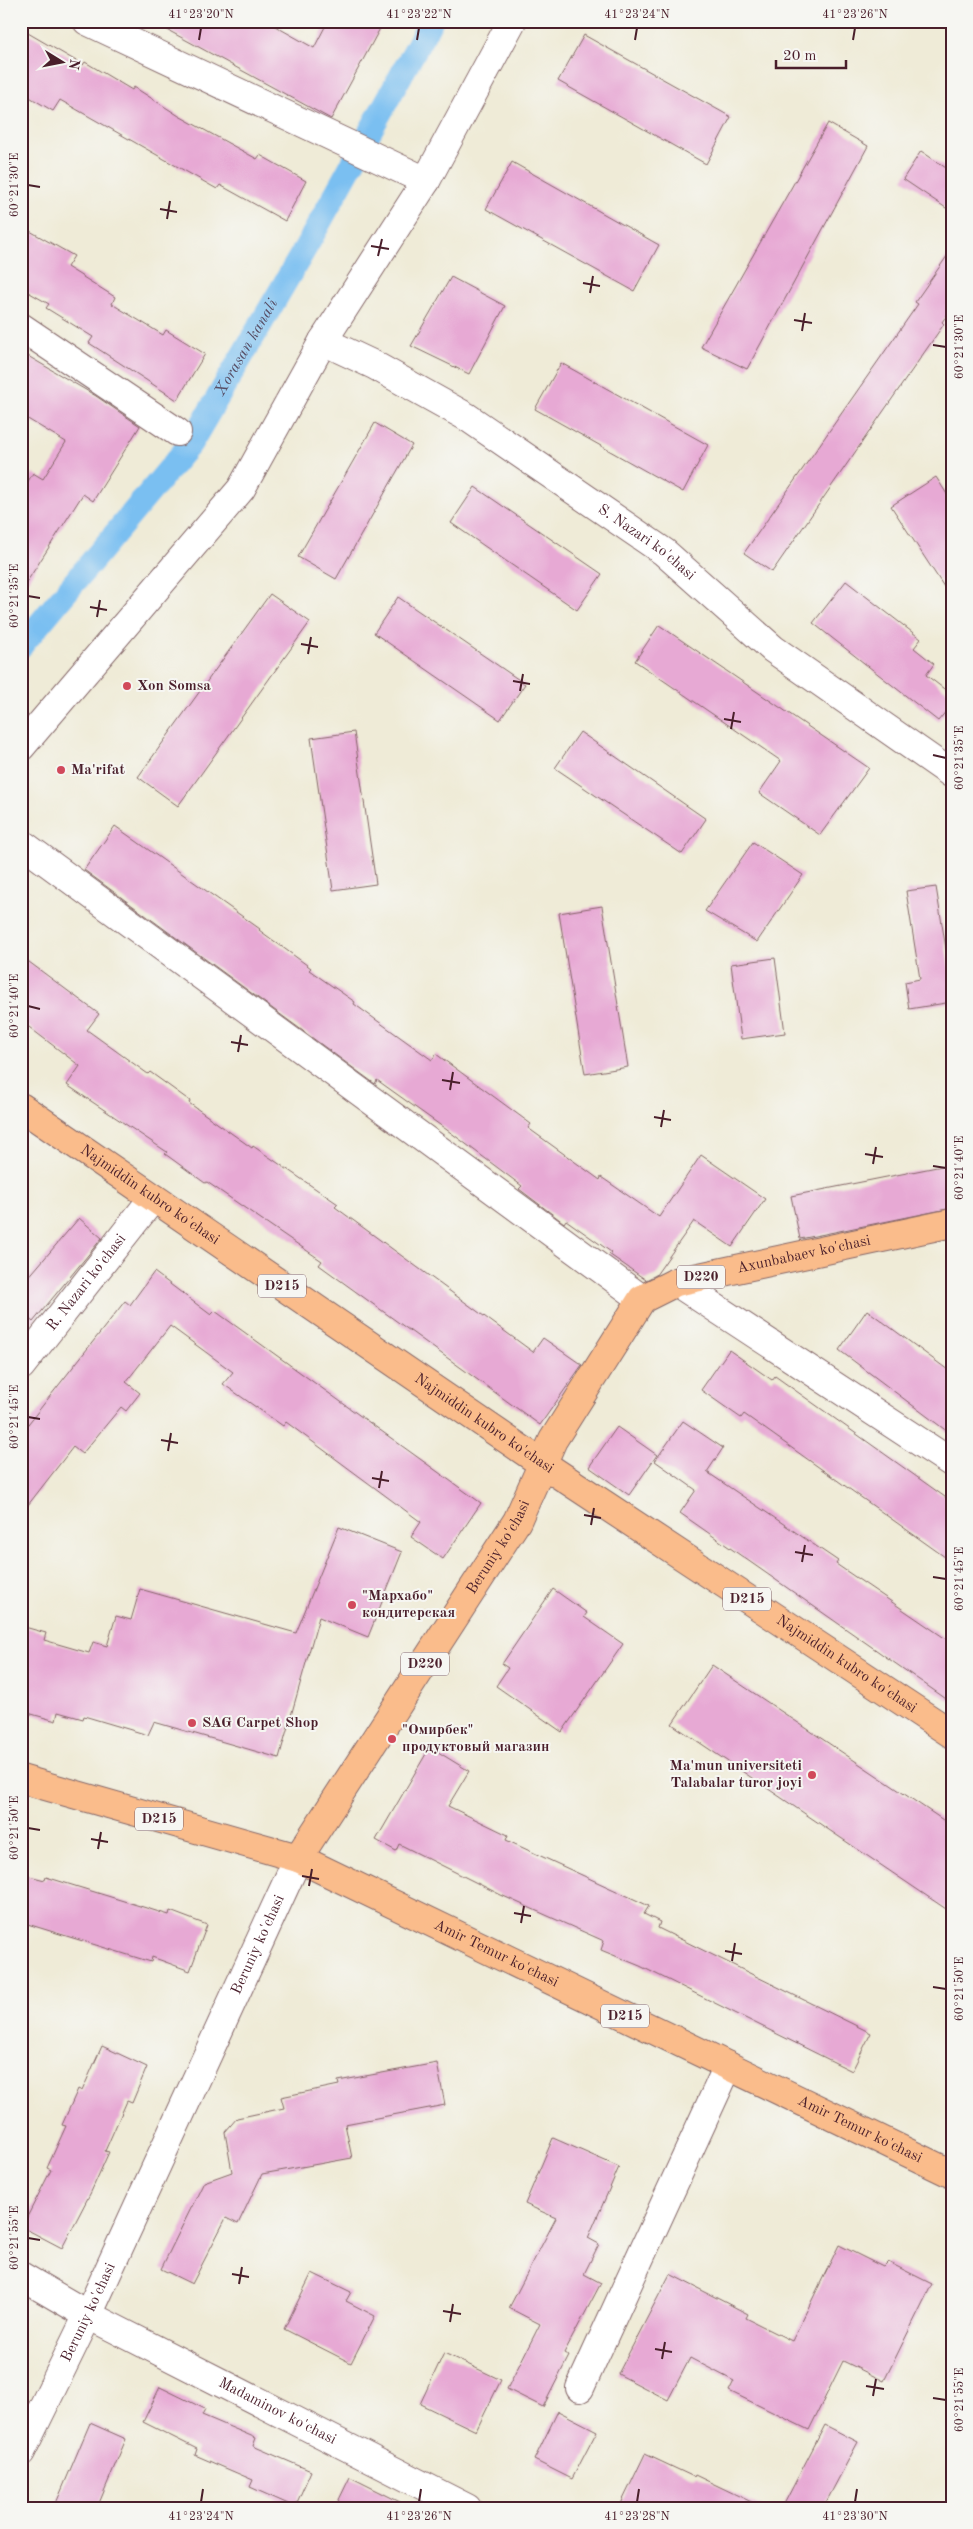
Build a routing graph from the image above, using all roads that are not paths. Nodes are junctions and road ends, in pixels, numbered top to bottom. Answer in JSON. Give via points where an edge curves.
{"nodes":[{"id":1,"x":87,"y":21,"type":"edge"},
{"id":2,"x":512,"y":21,"type":"edge"},
{"id":3,"x":426,"y":181,"type":"junction"},
{"id":4,"x":21,"y":327,"type":"edge"},
{"id":5,"x":323,"y":341,"type":"junction"},
{"id":6,"x":177,"y":432,"type":"dead end"},
{"id":7,"x":21,"y":747,"type":"edge"},
{"id":8,"x":952,"y":774,"type":"edge"},
{"id":9,"x":21,"y":843,"type":"edge"},
{"id":10,"x":21,"y":1107,"type":"edge"},
{"id":11,"x":153,"y":1198,"type":"junction"},
{"id":12,"x":952,"y":1223,"type":"edge"},
{"id":13,"x":676,"y":1282,"type":"junction"},
{"id":14,"x":642,"y":1299,"type":"junction"},
{"id":15,"x":21,"y":1366,"type":"edge"},
{"id":16,"x":952,"y":1463,"type":"edge"},
{"id":17,"x":542,"y":1464,"type":"junction"},
{"id":18,"x":952,"y":1734,"type":"edge"},
{"id":19,"x":21,"y":1779,"type":"edge"},
{"id":20,"x":298,"y":1858,"type":"junction"},
{"id":21,"x":728,"y":2066,"type":"junction"},
{"id":22,"x":952,"y":2174,"type":"edge"},
{"id":23,"x":21,"y":2276,"type":"edge"},
{"id":24,"x":88,"y":2315,"type":"junction"},
{"id":25,"x":580,"y":2388,"type":"dead end"},
{"id":26,"x":21,"y":2452,"type":"edge"},
{"id":27,"x":467,"y":2508,"type":"edge"}],
"edges":[{"from":1,"to":3,"type":"street"},
{"from":2,"to":3,"type":"street"},
{"from":3,"to":5,"type":"street"},
{"from":4,"to":6,"type":"street"},
{"from":5,"to":7,"type":"street","via":[[241,489]]},
{"from":5,"to":8,"type":"street","name":"S. Nazari ko'chasi","via":[[467,416],[656,546],[773,649]]},
{"from":9,"to":14,"type":"street"},
{"from":10,"to":11,"type":"main road","name":"Najmiddin kubro ko'chasi","number":"D215"},
{"from":11,"to":15,"type":"street","name":"R. Nazari ko'chasi"},
{"from":11,"to":17,"type":"main road","name":"Najmiddin kubro ko'chasi","number":"D215"},
{"from":12,"to":13,"type":"main road","name":"Axunbabaev ko'chasi","number":"D220"},
{"from":13,"to":14,"type":"main road","name":"Axunbabaev ko'chasi","number":"D220"},
{"from":13,"to":16,"type":"street"},
{"from":14,"to":17,"type":"main road","number":"D220","via":[[553,1440]]},
{"from":17,"to":18,"type":"main road","name":"Najmiddin kubro ko'chasi","number":"D215"},
{"from":17,"to":20,"type":"main road","name":"Beruniy ko'chasi","number":"D220","via":[[517,1521]]},
{"from":19,"to":20,"type":"main road","name":"Amir Temur ko'chasi","number":"D215"},
{"from":20,"to":21,"type":"main road","name":"Amir Temur ko'chasi","number":"D215"},
{"from":20,"to":24,"type":"street","name":"Beruniy ko'chasi"},
{"from":21,"to":22,"type":"main road","name":"Amir Temur ko'chasi","number":"D215"},
{"from":21,"to":25,"type":"street"},
{"from":23,"to":24,"type":"street","name":"Madaminov ko'chasi"},
{"from":24,"to":26,"type":"street","name":"Beruniy ko'chasi"},
{"from":24,"to":27,"type":"street","name":"Madaminov ko'chasi"}]}
